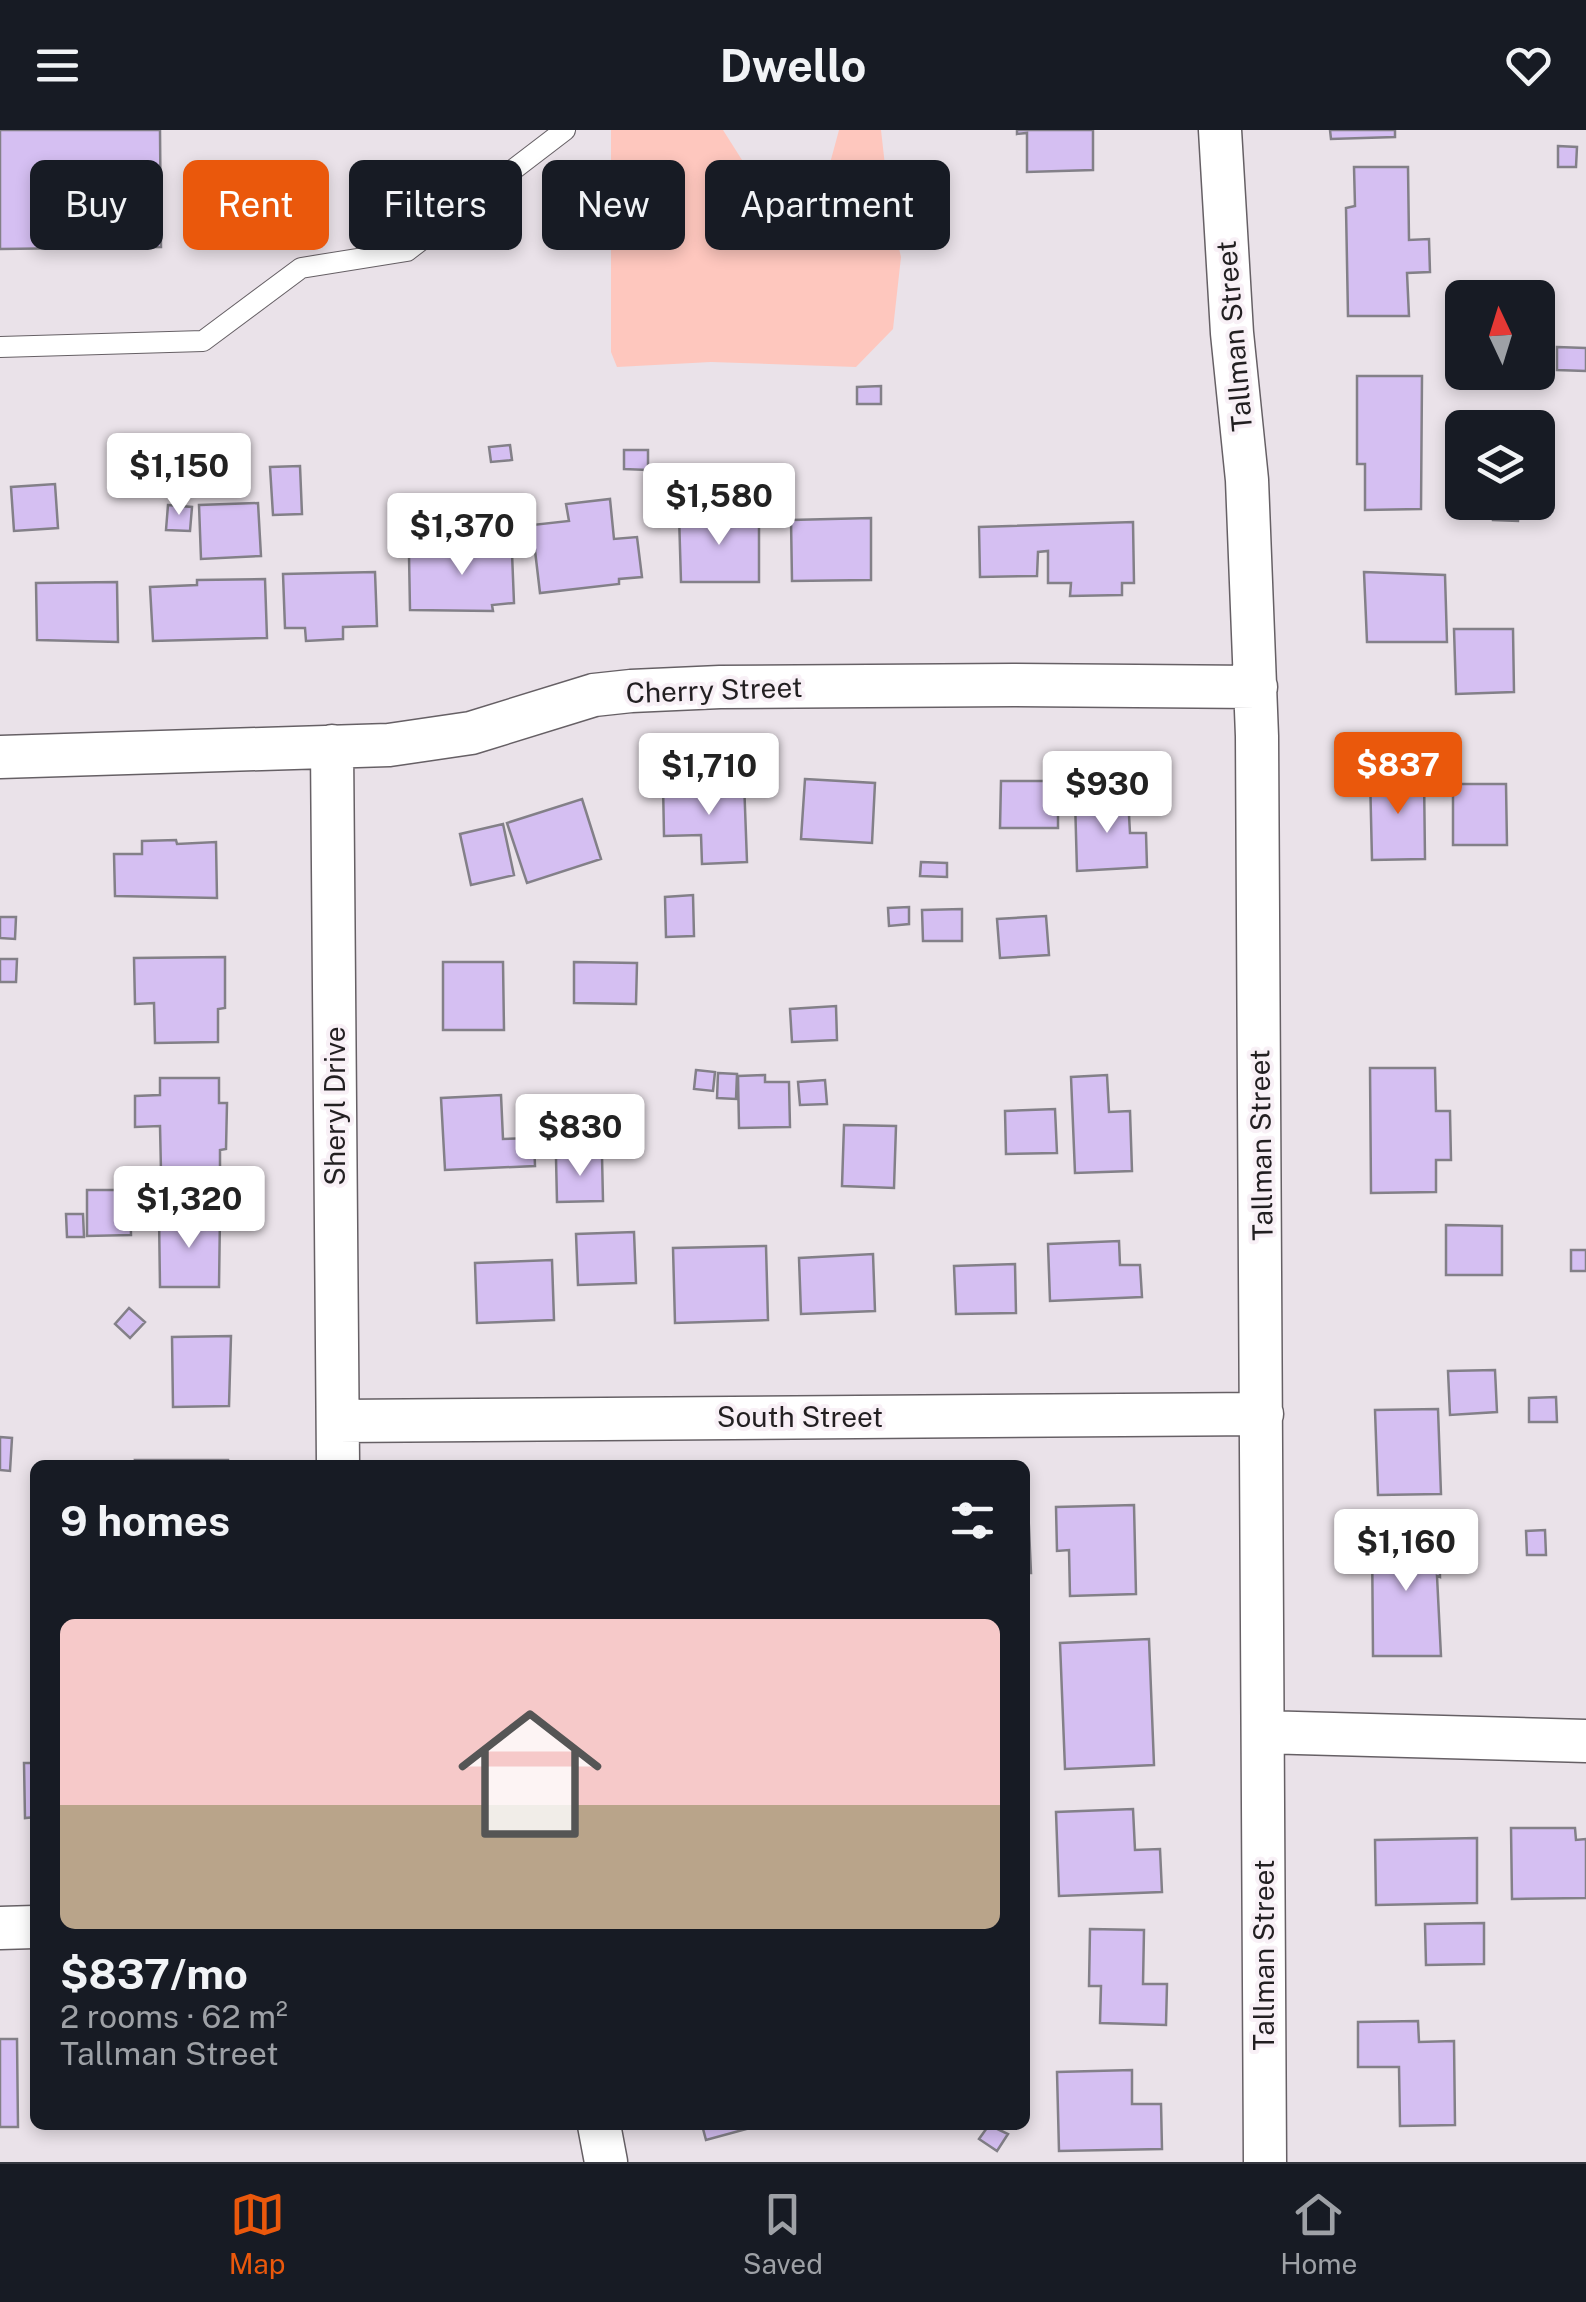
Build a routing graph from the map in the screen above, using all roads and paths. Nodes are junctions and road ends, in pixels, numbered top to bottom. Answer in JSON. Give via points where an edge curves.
{"nodes":[{"id":1,"x":565,"y":130,"type":"edge"},
{"id":2,"x":1220,"y":130,"type":"edge"},
{"id":3,"x":0,"y":347,"type":"edge"},
{"id":4,"x":1256,"y":687,"type":"junction"},
{"id":5,"x":332,"y":746,"type":"junction"},
{"id":6,"x":0,"y":757,"type":"edge"},
{"id":7,"x":1262,"y":1414,"type":"junction"},
{"id":8,"x":338,"y":1421,"type":"junction"},
{"id":9,"x":338,"y":1460,"type":"edge"},
{"id":10,"x":1263,"y":1732,"type":"junction"},
{"id":11,"x":1586,"y":1741,"type":"edge"},
{"id":12,"x":0,"y":1928,"type":"edge"},
{"id":13,"x":30,"y":1928,"type":"edge"},
{"id":14,"x":599,"y":2130,"type":"edge"},
{"id":15,"x":606,"y":2162,"type":"edge"},
{"id":16,"x":1265,"y":2162,"type":"edge"}],
"edges":[{"from":1,"to":3,"type":"lane","via":[[408,251],[301,268],[203,341]]},
{"from":2,"to":4,"type":"street","name":"Tallman Street"},
{"from":4,"to":5,"type":"street","name":"Cherry Street","via":[[631,691],[470,733]]},
{"from":4,"to":7,"type":"street","name":"Tallman Street"},
{"from":5,"to":6,"type":"street","name":"Cherry Street"},
{"from":5,"to":8,"type":"street","name":"Sheryl Drive"},
{"from":7,"to":8,"type":"street","name":"South Street"},
{"from":7,"to":10,"type":"street","name":"Tallman Street"},
{"from":8,"to":9,"type":"street","name":"Sheryl Drive"},
{"from":10,"to":11,"type":"street"},
{"from":10,"to":16,"type":"street","name":"Tallman Street"},
{"from":12,"to":13,"type":"street"},
{"from":14,"to":15,"type":"street"}]}
